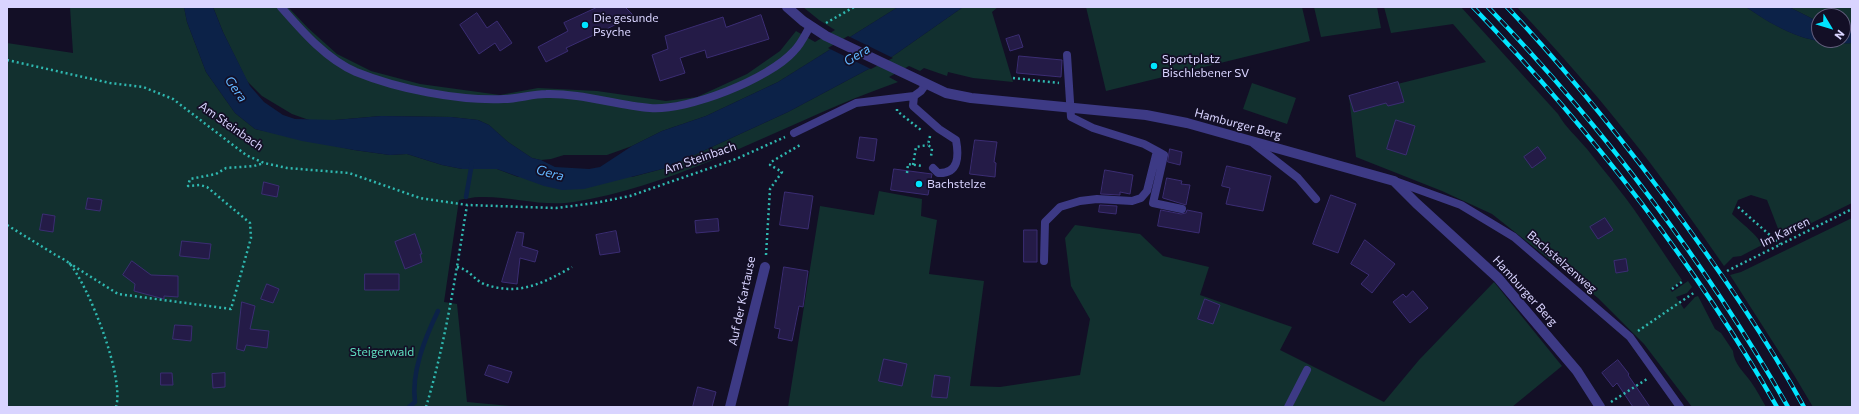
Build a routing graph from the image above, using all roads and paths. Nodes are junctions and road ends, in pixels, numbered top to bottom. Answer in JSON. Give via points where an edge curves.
{"nodes":[{"id":1,"x":281,"y":7,"type":"edge"},
{"id":2,"x":787,"y":7,"type":"edge"},
{"id":3,"x":854,"y":7,"type":"edge"},
{"id":4,"x":813,"y":28,"type":"junction"},
{"id":5,"x":1067,"y":55,"type":"dead end"},
{"id":6,"x":7,"y":60,"type":"edge"},
{"id":7,"x":1013,"y":78,"type":"dead end"},
{"id":8,"x":926,"y":84,"type":"junction"},
{"id":9,"x":1070,"y":84,"type":"junction"},
{"id":10,"x":914,"y":96,"type":"junction"},
{"id":11,"x":1071,"y":108,"type":"junction"},
{"id":12,"x":794,"y":132,"type":"junction"},
{"id":13,"x":1250,"y":140,"type":"junction"},
{"id":14,"x":1157,"y":151,"type":"junction"},
{"id":15,"x":264,"y":163,"type":"junction"},
{"id":16,"x":913,"y":165,"type":"junction"},
{"id":17,"x":931,"y":168,"type":"junction"},
{"id":18,"x":907,"y":173,"type":"dead end"},
{"id":19,"x":1394,"y":181,"type":"junction"},
{"id":20,"x":1316,"y":199,"type":"dead end"},
{"id":21,"x":467,"y":206,"type":"junction"},
{"id":22,"x":1738,"y":207,"type":"dead end"},
{"id":23,"x":1182,"y":209,"type":"dead end"},
{"id":24,"x":1852,"y":209,"type":"edge"},
{"id":25,"x":7,"y":225,"type":"edge"},
{"id":26,"x":1780,"y":244,"type":"junction"},
{"id":27,"x":1044,"y":261,"type":"dead end"},
{"id":28,"x":69,"y":263,"type":"junction"},
{"id":29,"x":765,"y":266,"type":"joint"},
{"id":30,"x":457,"y":267,"type":"junction"},
{"id":31,"x":572,"y":268,"type":"dead end"},
{"id":32,"x":1727,"y":271,"type":"dead end"},
{"id":33,"x":1683,"y":281,"type":"dead end"},
{"id":34,"x":1672,"y":289,"type":"dead end"},
{"id":35,"x":1695,"y":292,"type":"dead end"},
{"id":36,"x":1630,"y":337,"type":"junction"},
{"id":37,"x":1307,"y":370,"type":"dead end"},
{"id":38,"x":1637,"y":385,"type":"dead end"},
{"id":39,"x":1620,"y":397,"type":"dead end"},
{"id":40,"x":116,"y":407,"type":"edge"},
{"id":41,"x":426,"y":407,"type":"edge"},
{"id":42,"x":730,"y":407,"type":"edge"},
{"id":43,"x":1288,"y":407,"type":"edge"},
{"id":44,"x":1600,"y":407,"type":"edge"},
{"id":45,"x":1680,"y":407,"type":"edge"}],
"edges":[{"from":1,"to":4,"type":"lane","via":[[309,37],[337,60],[354,71],[382,82],[410,89],[484,99],[546,94],[589,97],[652,108],[692,103],[718,95],[751,79],[793,52]]},
{"from":2,"to":4,"type":"street","name":"Hamburger Berg"},
{"from":3,"to":4,"type":"path"},
{"from":4,"to":8,"type":"street","name":"Hamburger Berg"},
{"from":5,"to":9,"type":"lane"},
{"from":6,"to":15,"type":"path","name":"Am Steinbach","via":[[110,83],[143,87],[173,99],[246,155]]},
{"from":7,"to":9,"type":"path"},
{"from":8,"to":10,"type":"lane"},
{"from":8,"to":11,"type":"street","name":"Hamburger Berg","via":[[946,93],[971,98]]},
{"from":9,"to":11,"type":"lane"},
{"from":10,"to":12,"type":"lane","via":[[856,103]]},
{"from":10,"to":17,"type":"lane","via":[[913,106],[956,140],[957,158],[952,170],[947,174],[938,173]]},
{"from":11,"to":13,"type":"street","name":"Hamburger Berg","via":[[1146,115]]},
{"from":11,"to":14,"type":"lane","via":[[1071,117],[1088,126],[1144,144]]},
{"from":12,"to":21,"type":"path","name":"Am Steinbach","via":[[736,159],[630,196],[556,208]]},
{"from":12,"to":29,"type":"path","name":"Auf der Kartause","via":[[800,146],[770,165],[782,172],[770,189]]},
{"from":13,"to":19,"type":"street","name":"Hamburger Berg"},
{"from":13,"to":20,"type":"lane","via":[[1298,178]]},
{"from":14,"to":23,"type":"lane","via":[[1164,155],[1154,203]]},
{"from":14,"to":27,"type":"lane","via":[[1147,192],[1141,198],[1132,201],[1097,199],[1060,207],[1045,222]]},
{"from":15,"to":21,"type":"path","name":"Am Steinbach","via":[[287,168],[349,173],[420,198]]},
{"from":15,"to":28,"type":"path","via":[[226,168],[216,174],[190,179],[188,186],[207,187],[250,223],[251,238],[231,309],[118,294]]},
{"from":16,"to":17,"type":"path"},
{"from":16,"to":17,"type":"path","via":[[916,148],[928,143],[932,148]]},
{"from":16,"to":18,"type":"path","via":[[908,164]]},
{"from":19,"to":36,"type":"lane","name":"Bachstelzenweg","via":[[1461,205],[1514,237]]},
{"from":19,"to":44,"type":"street","name":"Hamburger Berg","via":[[1498,278],[1577,371]]},
{"from":21,"to":30,"type":"path"},
{"from":22,"to":26,"type":"path"},
{"from":24,"to":26,"type":"path","name":"Im Karren"},
{"from":25,"to":28,"type":"path"},
{"from":26,"to":32,"type":"path","name":"Im Karren"},
{"from":28,"to":40,"type":"path","via":[[84,288],[111,354],[116,374]]},
{"from":29,"to":42,"type":"street","name":"Auf der Kartause"},
{"from":30,"to":31,"type":"path","via":[[464,268],[483,284],[503,289],[526,288],[543,283]]},
{"from":30,"to":41,"type":"path","via":[[437,370]]},
{"from":33,"to":34,"type":"path"},
{"from":35,"to":36,"type":"path"},
{"from":36,"to":45,"type":"lane","name":"Bachstelzenweg"},
{"from":37,"to":43,"type":"lane"},
{"from":38,"to":39,"type":"path"}]}
